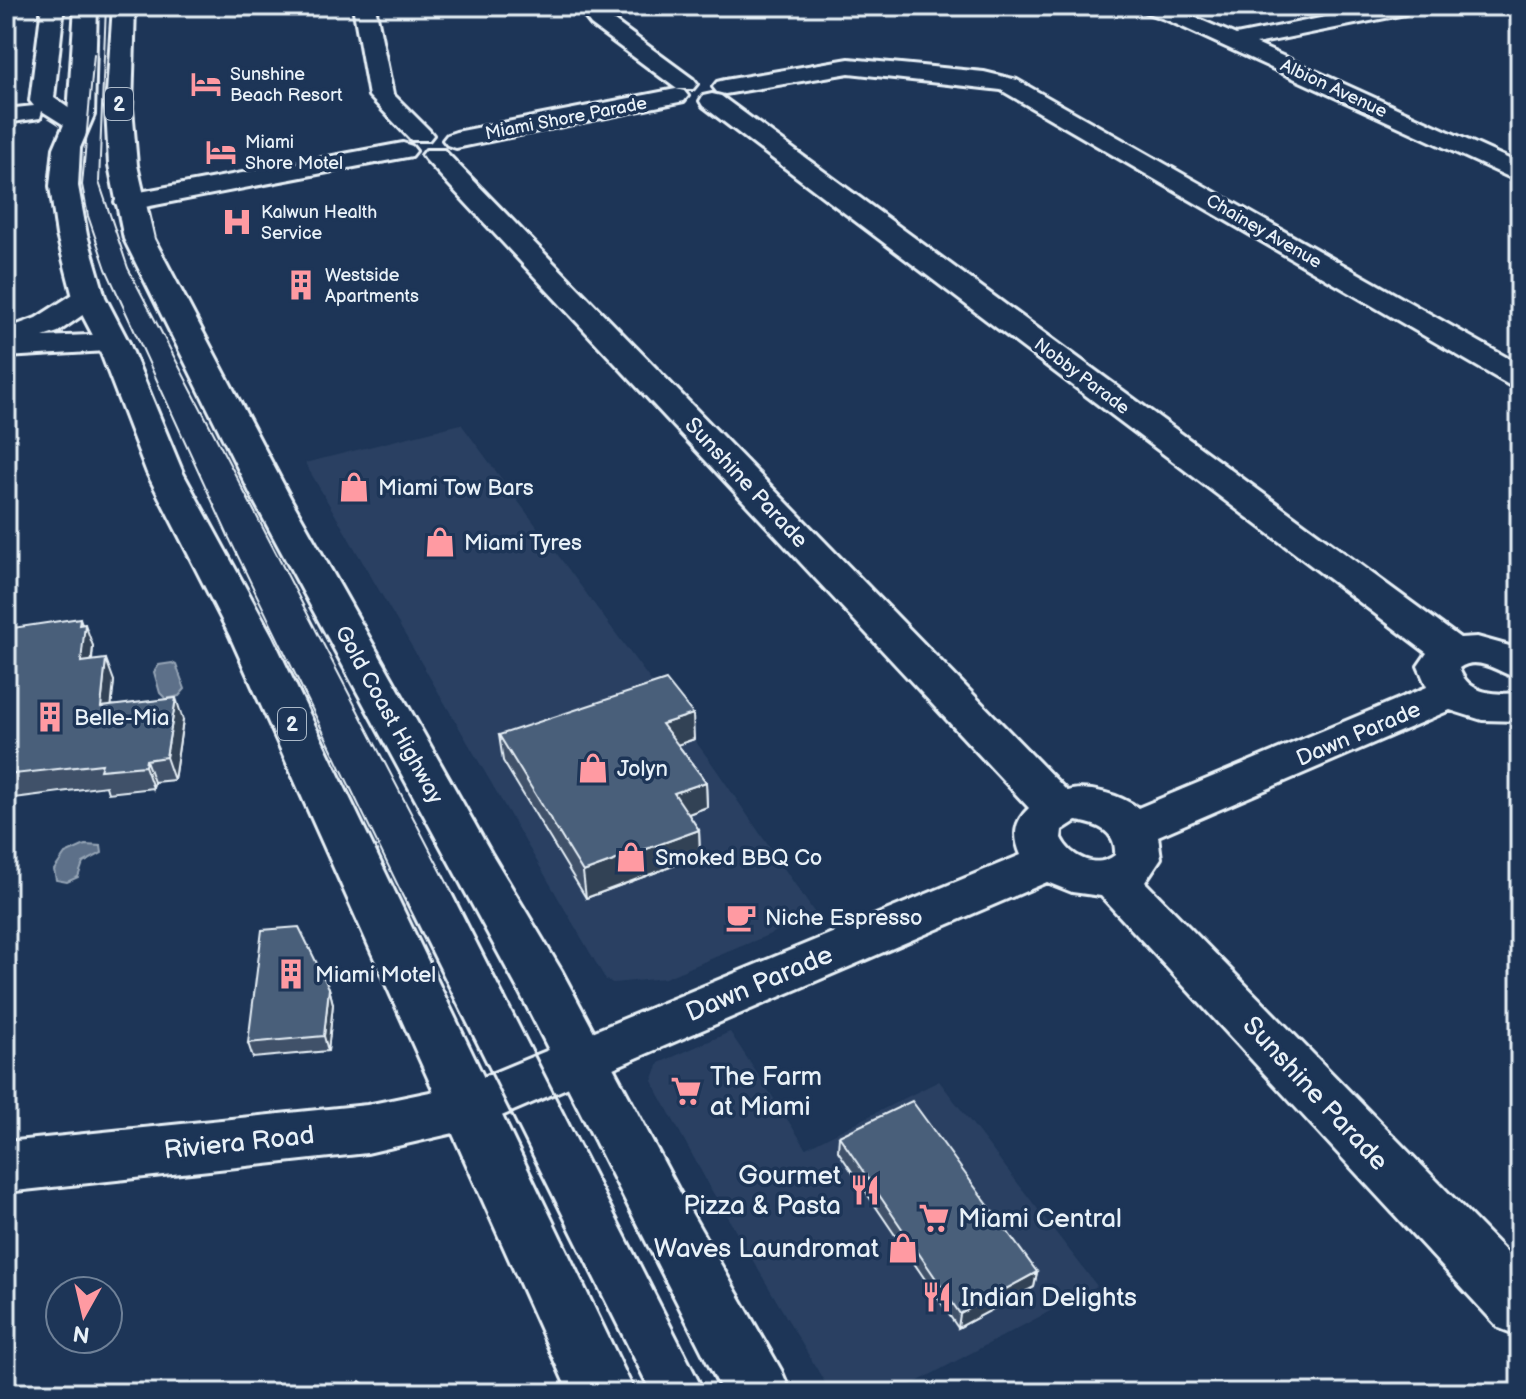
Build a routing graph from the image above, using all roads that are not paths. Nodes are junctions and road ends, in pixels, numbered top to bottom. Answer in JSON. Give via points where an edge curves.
{"nodes":[{"id":1,"x":53,"y":6,"type":"edge"},
{"id":2,"x":86,"y":6,"type":"edge"},
{"id":3,"x":124,"y":6,"type":"edge"},
{"id":4,"x":364,"y":6,"type":"edge"},
{"id":5,"x":599,"y":6,"type":"edge"},
{"id":6,"x":1146,"y":6,"type":"edge"},
{"id":7,"x":1397,"y":9,"type":"dead end"},
{"id":8,"x":1234,"y":42,"type":"junction"},
{"id":9,"x":1009,"y":85,"type":"joint"},
{"id":10,"x":700,"y":92,"type":"junction"},
{"id":11,"x":31,"y":113,"type":"dead end"},
{"id":12,"x":6,"y":116,"type":"edge"},
{"id":13,"x":78,"y":123,"type":"junction"},
{"id":14,"x":429,"y":145,"type":"junction"},
{"id":15,"x":1520,"y":174,"type":"edge"},
{"id":16,"x":129,"y":202,"type":"junction"},
{"id":17,"x":89,"y":297,"type":"junction"},
{"id":18,"x":6,"y":340,"type":"edge"},
{"id":19,"x":113,"y":343,"type":"junction"},
{"id":20,"x":6,"y":348,"type":"edge"},
{"id":21,"x":1520,"y":378,"type":"edge"},
{"id":22,"x":1520,"y":666,"type":"edge"},
{"id":23,"x":1451,"y":672,"type":"junction"},
{"id":24,"x":1520,"y":707,"type":"edge"},
{"id":25,"x":1057,"y":809,"type":"junction"},
{"id":26,"x":1133,"y":828,"type":"junction"},
{"id":27,"x":1049,"y":862,"type":"junction"},
{"id":28,"x":1112,"y":878,"type":"junction"},
{"id":29,"x":580,"y":1059,"type":"junction"},
{"id":30,"x":471,"y":1106,"type":"junction"},
{"id":31,"x":6,"y":1167,"type":"edge"},
{"id":32,"x":1520,"y":1308,"type":"edge"},
{"id":33,"x":602,"y":1393,"type":"edge"},
{"id":34,"x":758,"y":1393,"type":"edge"}],
"edges":[{"from":1,"to":13,"type":"street","via":[[42,101]]},
{"from":2,"to":13,"type":"highway","number":"2"},
{"from":3,"to":16,"type":"highway","name":"Gold Coast Highway","number":"2","via":[[119,108]]},
{"from":4,"to":14,"type":"street","name":"Sunshine Parade","via":[[381,96]]},
{"from":5,"to":10,"type":"street","name":"Nobby Parade","via":[[599,20]]},
{"from":6,"to":8,"type":"street","name":"Albion Avenue"},
{"from":7,"to":8,"type":"street"},
{"from":8,"to":15,"type":"street","name":"Albion Avenue"},
{"from":9,"to":10,"type":"street","name":"Miami Shore Parade","via":[[849,66]]},
{"from":9,"to":21,"type":"street","name":"Chainey Avenue"},
{"from":10,"to":14,"type":"street","name":"Miami Shore Parade"},
{"from":10,"to":23,"type":"street","name":"Nobby Parade"},
{"from":11,"to":12,"type":"street"},
{"from":13,"to":17,"type":"highway","number":"2","via":[[67,148],[64,186]]},
{"from":14,"to":16,"type":"street","name":"Miami Shore Parade"},
{"from":14,"to":25,"type":"street","name":"Sunshine Parade"},
{"from":16,"to":29,"type":"highway","name":"Gold Coast Highway","number":"2","via":[[160,284],[273,501]]},
{"from":17,"to":18,"type":"street","via":[[47,325]]},
{"from":17,"to":19,"type":"highway","number":"2"},
{"from":19,"to":20,"type":"street"},
{"from":19,"to":30,"type":"highway","number":"2","via":[[165,473],[251,636]]},
{"from":22,"to":23,"type":"street","via":[[1487,651]]},
{"from":23,"to":24,"type":"street","name":"Nobby Parade","via":[[1478,706]]},
{"from":23,"to":26,"type":"street","name":"Dawn Parade"},
{"from":25,"to":26,"type":"street","via":[[1098,807]]},
{"from":25,"to":27,"type":"street","via":[[1039,826],[1036,841]]},
{"from":26,"to":28,"type":"street","via":[[1141,853],[1127,872]]},
{"from":27,"to":28,"type":"street","via":[[1089,880]]},
{"from":27,"to":29,"type":"street","name":"Dawn Parade"},
{"from":28,"to":32,"type":"street","name":"Sunshine Parade"},
{"from":29,"to":30,"type":"street","name":"Dawn Parade"},
{"from":29,"to":34,"type":"highway","name":"Gold Coast Highway","number":"2"},
{"from":30,"to":31,"type":"street","name":"Riviera Road","via":[[399,1124]]},
{"from":30,"to":33,"type":"highway","number":"2"}]}
